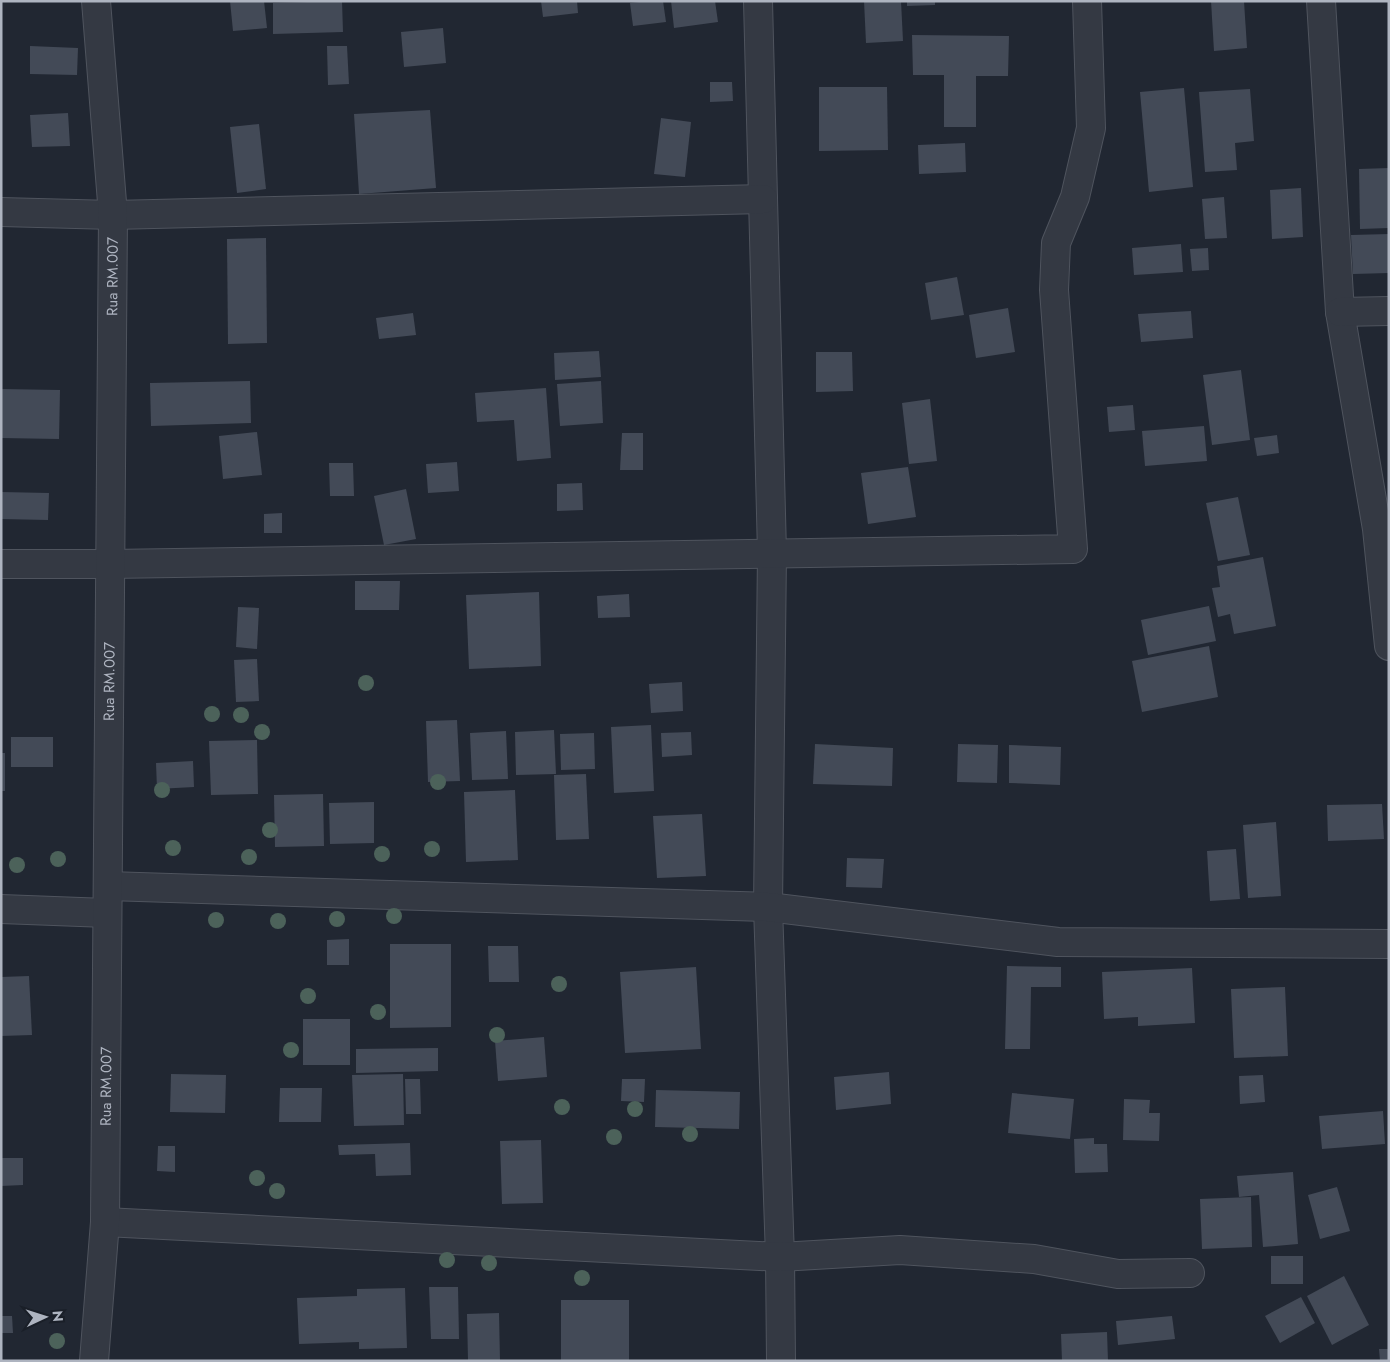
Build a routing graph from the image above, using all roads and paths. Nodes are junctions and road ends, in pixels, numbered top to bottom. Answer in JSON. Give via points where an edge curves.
{"nodes":[{"id":1,"x":96,"y":1,"type":"edge"},
{"id":2,"x":758,"y":1,"type":"edge"},
{"id":3,"x":1087,"y":1,"type":"edge"},
{"id":4,"x":1321,"y":1,"type":"edge"},
{"id":5,"x":763,"y":199,"type":"junction"},
{"id":6,"x":1,"y":212,"type":"edge"},
{"id":7,"x":113,"y":215,"type":"junction"},
{"id":8,"x":1389,"y":311,"type":"edge"},
{"id":9,"x":1340,"y":312,"type":"junction"},
{"id":10,"x":772,"y":553,"type":"junction"},
{"id":11,"x":1,"y":564,"type":"edge"},
{"id":12,"x":110,"y":564,"type":"junction"},
{"id":13,"x":1389,"y":646,"type":"edge"},
{"id":14,"x":108,"y":899,"type":"junction"},
{"id":15,"x":768,"y":907,"type":"junction"},
{"id":16,"x":1,"y":909,"type":"edge"},
{"id":17,"x":1389,"y":944,"type":"edge"},
{"id":18,"x":105,"y":1222,"type":"junction"},
{"id":19,"x":780,"y":1256,"type":"junction"},
{"id":20,"x":1190,"y":1273,"type":"dead end"},
{"id":21,"x":94,"y":1361,"type":"edge"},
{"id":22,"x":781,"y":1361,"type":"edge"}],
"edges":[{"from":1,"to":7,"type":"street","name":"Rua RM.007"},
{"from":2,"to":5,"type":"street"},
{"from":3,"to":10,"type":"street","via":[[1091,128],[1076,197],[1056,243],[1054,290],[1073,549]]},
{"from":4,"to":9,"type":"street"},
{"from":5,"to":7,"type":"street"},
{"from":5,"to":10,"type":"street"},
{"from":6,"to":7,"type":"street"},
{"from":7,"to":12,"type":"street","name":"Rua RM.007"},
{"from":8,"to":9,"type":"street"},
{"from":9,"to":13,"type":"street","via":[[1377,529]]},
{"from":10,"to":12,"type":"street"},
{"from":10,"to":15,"type":"street"},
{"from":11,"to":12,"type":"street"},
{"from":12,"to":14,"type":"street","name":"Rua RM.007"},
{"from":14,"to":15,"type":"street"},
{"from":14,"to":16,"type":"street"},
{"from":14,"to":18,"type":"street","name":"Rua RM.007"},
{"from":15,"to":17,"type":"street","via":[[1058,942]]},
{"from":15,"to":19,"type":"street"},
{"from":18,"to":19,"type":"street"},
{"from":18,"to":21,"type":"street","name":"Rua RM.007"},
{"from":19,"to":20,"type":"street","via":[[900,1250],[1034,1259],[1118,1274]]},
{"from":19,"to":22,"type":"street"}]}
